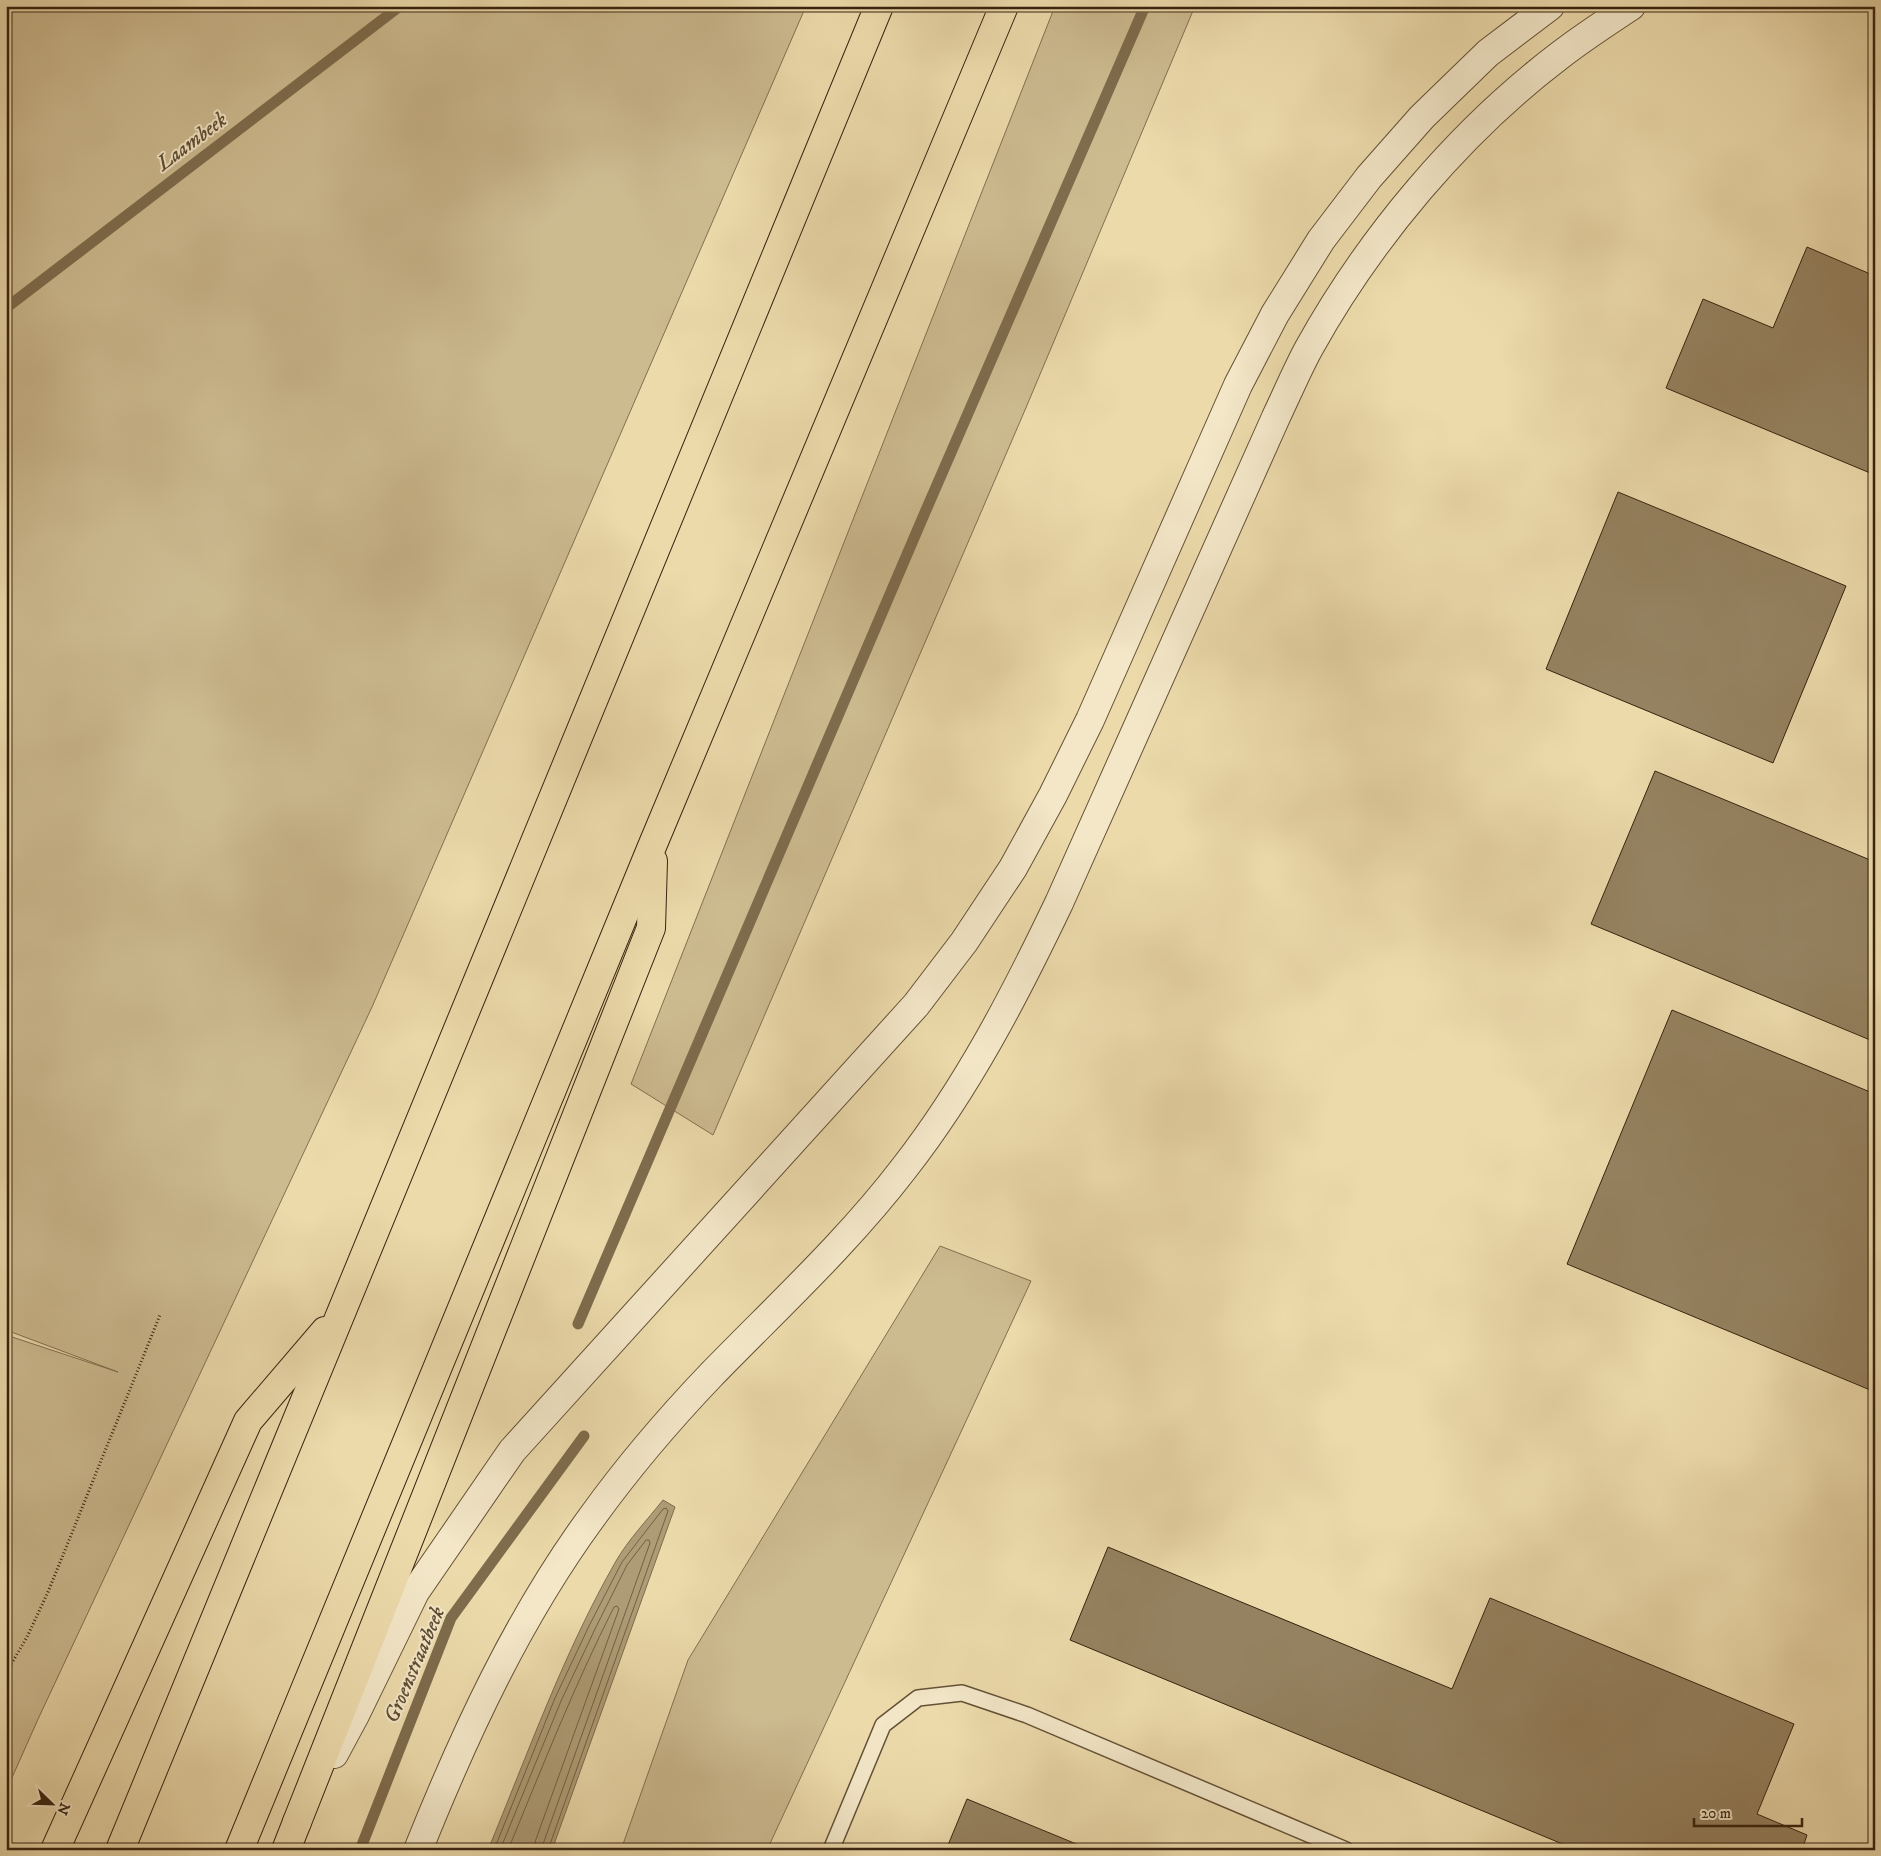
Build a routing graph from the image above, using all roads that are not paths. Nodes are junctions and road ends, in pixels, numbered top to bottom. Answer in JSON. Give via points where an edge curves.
{"nodes":[{"id":1,"x":878,"y":6,"type":"edge"},
{"id":2,"x":1004,"y":6,"type":"edge"},
{"id":3,"x":1550,"y":6,"type":"edge"},
{"id":4,"x":1631,"y":6,"type":"edge"},
{"id":5,"x":654,"y":844,"type":"junction"},
{"id":6,"x":342,"y":1311,"type":"junction"},
{"id":7,"x":297,"y":1822,"type":"junction"},
{"id":8,"x":55,"y":1850,"type":"edge"},
{"id":9,"x":120,"y":1850,"type":"edge"},
{"id":10,"x":239,"y":1850,"type":"edge"},
{"id":11,"x":286,"y":1850,"type":"edge"},
{"id":12,"x":418,"y":1850,"type":"edge"},
{"id":13,"x":831,"y":1850,"type":"edge"},
{"id":14,"x":1346,"y":1850,"type":"edge"}],
"edges":[{"from":1,"to":6,"type":"highway"},
{"from":2,"to":5,"type":"highway"},
{"from":3,"to":7,"type":"street","via":[[1488,53],[1422,117],[1320,240],[1275,314],[1238,385],[1090,720],[1014,868],[916,1005],[512,1451],[415,1592],[355,1715]]},
{"from":4,"to":12,"type":"street","via":[[1559,56],[1506,100],[1457,149],[1374,247],[1340,298],[1309,349],[1276,417],[1059,903],[989,1041],[904,1168],[779,1308],[710,1377],[591,1517],[516,1637],[482,1702]]},
{"from":5,"to":7,"type":"highway","via":[[651,928]]},
{"from":5,"to":10,"type":"highway"},
{"from":6,"to":8,"type":"highway","via":[[248,1421]]},
{"from":6,"to":9,"type":"highway"},
{"from":7,"to":11,"type":"highway"},
{"from":13,"to":14,"type":"lane","via":[[883,1724],[918,1698],[962,1693],[1028,1715]]}]}
